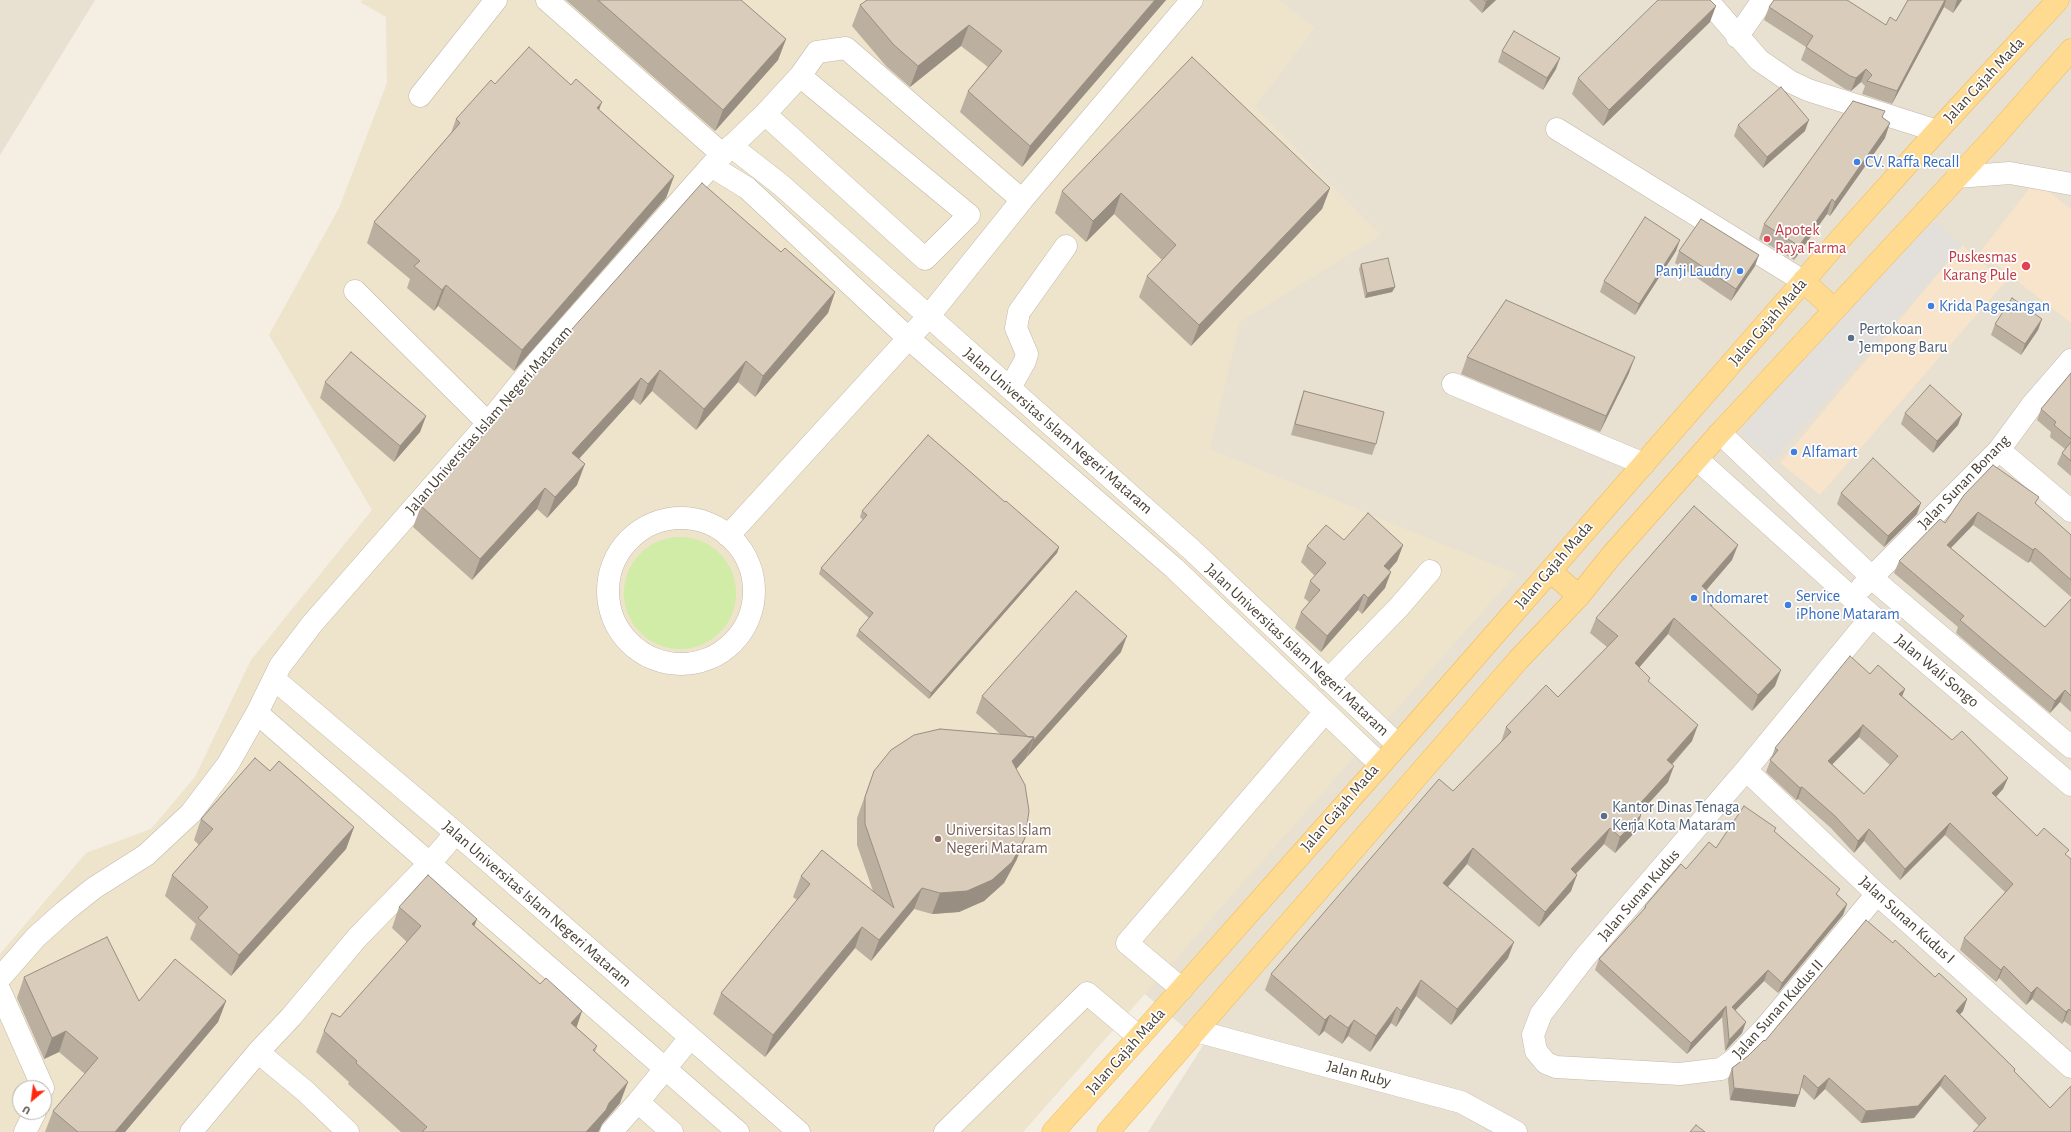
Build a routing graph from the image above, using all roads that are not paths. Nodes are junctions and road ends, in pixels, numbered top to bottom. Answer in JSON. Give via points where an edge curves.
{"nodes":[{"id":1,"x":496,"y":0,"type":"edge"},
{"id":2,"x":547,"y":0,"type":"edge"},
{"id":3,"x":1192,"y":0,"type":"edge"},
{"id":4,"x":1707,"y":0,"type":"edge"},
{"id":5,"x":1763,"y":0,"type":"edge"},
{"id":6,"x":2058,"y":0,"type":"edge"},
{"id":7,"x":1737,"y":36,"type":"junction"},
{"id":8,"x":2071,"y":50,"type":"edge"},
{"id":9,"x":800,"y":76,"type":"junction"},
{"id":10,"x":420,"y":96,"type":"dead end"},
{"id":11,"x":765,"y":114,"type":"junction"},
{"id":12,"x":1557,"y":129,"type":"dead end"},
{"id":13,"x":1937,"y":131,"type":"junction"},
{"id":14,"x":721,"y":155,"type":"junction"},
{"id":15,"x":1957,"y":177,"type":"junction"},
{"id":16,"x":2071,"y":184,"type":"edge"},
{"id":17,"x":1022,"y":200,"type":"junction"},
{"id":18,"x":1066,"y":246,"type":"dead end"},
{"id":19,"x":1803,"y":281,"type":"junction"},
{"id":20,"x":355,"y":292,"type":"dead end"},
{"id":21,"x":1834,"y":309,"type":"junction"},
{"id":22,"x":928,"y":317,"type":"junction"},
{"id":23,"x":908,"y":338,"type":"junction"},
{"id":24,"x":2071,"y":360,"type":"edge"},
{"id":25,"x":1453,"y":384,"type":"dead end"},
{"id":26,"x":1010,"y":388,"type":"junction"},
{"id":27,"x":488,"y":423,"type":"junction"},
{"id":28,"x":1720,"y":433,"type":"junction"},
{"id":29,"x":1999,"y":450,"type":"junction"},
{"id":30,"x":1698,"y":460,"type":"junction"},
{"id":31,"x":1644,"y":464,"type":"junction"},
{"id":32,"x":2071,"y":511,"type":"edge"},
{"id":33,"x":728,"y":536,"type":"junction"},
{"id":34,"x":1430,"y":571,"type":"dead end"},
{"id":35,"x":1550,"y":571,"type":"junction"},
{"id":36,"x":1872,"y":575,"type":"junction"},
{"id":37,"x":1578,"y":596,"type":"junction"},
{"id":38,"x":1852,"y":598,"type":"junction"},
{"id":39,"x":1872,"y":616,"type":"junction"},
{"id":40,"x":274,"y":680,"type":"junction"},
{"id":41,"x":1328,"y":680,"type":"junction"},
{"id":42,"x":257,"y":712,"type":"junction"},
{"id":43,"x":1325,"y":712,"type":"junction"},
{"id":44,"x":1398,"y":745,"type":"junction"},
{"id":45,"x":2071,"y":747,"type":"edge"},
{"id":46,"x":1380,"y":764,"type":"junction"},
{"id":47,"x":1746,"y":770,"type":"junction"},
{"id":48,"x":2071,"y":785,"type":"edge"},
{"id":49,"x":456,"y":833,"type":"junction"},
{"id":50,"x":430,"y":862,"type":"junction"},
{"id":51,"x":1877,"y":894,"type":"junction"},
{"id":52,"x":0,"y":978,"type":"edge"},
{"id":53,"x":1182,"y":989,"type":"junction"},
{"id":54,"x":0,"y":991,"type":"edge"},
{"id":55,"x":1196,"y":1031,"type":"junction"},
{"id":56,"x":1139,"y":1037,"type":"junction"},
{"id":57,"x":690,"y":1038,"type":"junction"},
{"id":58,"x":258,"y":1052,"type":"junction"},
{"id":59,"x":1556,"y":1067,"type":"joint"},
{"id":60,"x":2071,"y":1067,"type":"edge"},
{"id":61,"x":666,"y":1068,"type":"junction"},
{"id":62,"x":39,"y":1080,"type":"edge"},
{"id":63,"x":638,"y":1102,"type":"junction"},
{"id":64,"x":31,"y":1120,"type":"edge"},
{"id":65,"x":25,"y":1132,"type":"edge"},
{"id":66,"x":191,"y":1132,"type":"edge"},
{"id":67,"x":348,"y":1132,"type":"edge"},
{"id":68,"x":611,"y":1132,"type":"edge"},
{"id":69,"x":672,"y":1132,"type":"edge"},
{"id":70,"x":738,"y":1132,"type":"edge"},
{"id":71,"x":799,"y":1132,"type":"edge"},
{"id":72,"x":945,"y":1132,"type":"edge"},
{"id":73,"x":1052,"y":1132,"type":"edge"},
{"id":74,"x":1108,"y":1132,"type":"edge"},
{"id":75,"x":1516,"y":1132,"type":"edge"}],
"edges":[{"from":1,"to":10,"type":"street"},
{"from":2,"to":14,"type":"street"},
{"from":3,"to":17,"type":"street"},
{"from":4,"to":7,"type":"street"},
{"from":5,"to":7,"type":"street"},
{"from":6,"to":13,"type":"main road","name":"Jalan Gajah Mada"},
{"from":7,"to":13,"type":"street","via":[[1759,60],[1791,82],[1808,90]]},
{"from":8,"to":15,"type":"main road"},
{"from":9,"to":11,"type":"street"},
{"from":9,"to":11,"type":"street","via":[[969,215],[925,259]]},
{"from":9,"to":17,"type":"street","via":[[817,52],[846,48]]},
{"from":11,"to":14,"type":"street"},
{"from":12,"to":19,"type":"street"},
{"from":13,"to":19,"type":"main road","name":"Jalan Gajah Mada"},
{"from":14,"to":22,"type":"street","name":"Jalan Universitas Islam Negeri Mataram","via":[[781,185]]},
{"from":14,"to":23,"type":"street","name":"Jalan Universitas Islam Negeri Mataram","via":[[747,188]]},
{"from":14,"to":27,"type":"street","name":"Jalan Universitas Islam Negeri Mataram","via":[[539,360]]},
{"from":15,"to":16,"type":"street","via":[[2010,173]]},
{"from":15,"to":21,"type":"main road"},
{"from":17,"to":22,"type":"street"},
{"from":18,"to":26,"type":"street","via":[[1019,312],[1016,328],[1027,354]]},
{"from":19,"to":21,"type":"main road"},
{"from":19,"to":31,"type":"main road","name":"Jalan Gajah Mada"},
{"from":20,"to":27,"type":"street"},
{"from":21,"to":28,"type":"main road"},
{"from":22,"to":23,"type":"street"},
{"from":22,"to":26,"type":"street","name":"Jalan Universitas Islam Negeri Mataram"},
{"from":23,"to":33,"type":"street"},
{"from":23,"to":43,"type":"street","name":"Jalan Universitas Islam Negeri Mataram","via":[[1174,568]]},
{"from":24,"to":29,"type":"street","name":"Jalan Sunan Bonang","via":[[2032,405]]},
{"from":25,"to":31,"type":"street"},
{"from":26,"to":41,"type":"street","name":"Jalan Universitas Islam Negeri Mataram","via":[[1192,550]]},
{"from":27,"to":40,"type":"street","name":"Jalan Universitas Islam Negeri Mataram","via":[[312,624],[280,666]]},
{"from":28,"to":30,"type":"main road"},
{"from":28,"to":36,"type":"street","name":"Jalan Wali Songo"},
{"from":29,"to":32,"type":"street"},
{"from":29,"to":36,"type":"street","name":"Jalan Sunan Bonang"},
{"from":30,"to":37,"type":"main road"},
{"from":30,"to":38,"type":"street","name":"Jalan Wali Songo"},
{"from":31,"to":35,"type":"main road","name":"Jalan Gajah Mada"},
{"from":33,"to":33,"type":"street","via":[[707,523],[682,518],[657,522],[634,534],[618,553],[608,577],[608,602],[616,626],[632,646],[654,659],[679,664],[704,661],[724,651],[739,636],[750,617],[754,595],[752,573],[743,553]]},
{"from":34,"to":41,"type":"street","via":[[1399,608]]},
{"from":35,"to":37,"type":"main road"},
{"from":35,"to":44,"type":"main road","name":"Jalan Gajah Mada"},
{"from":36,"to":38,"type":"street","name":"Jalan Sunan Bonang"},
{"from":36,"to":45,"type":"street","name":"Jalan Wali Songo","via":[[1880,585]]},
{"from":37,"to":55,"type":"main road","via":[[1519,659]]},
{"from":38,"to":39,"type":"street","name":"Jalan Wali Songo"},
{"from":39,"to":47,"type":"street","name":"Jalan Sunan Kudus"},
{"from":39,"to":48,"type":"street","name":"Jalan Wali Songo"},
{"from":40,"to":42,"type":"street","name":"Jalan Universitas Islam Negeri Mataram"},
{"from":40,"to":49,"type":"street","name":"Jalan Universitas Islam Negeri Mataram"},
{"from":41,"to":44,"type":"street","name":"Jalan Universitas Islam Negeri Mataram"},
{"from":42,"to":50,"type":"street"},
{"from":42,"to":52,"type":"street","name":"Jalan Universitas Islam Negeri Mataram","via":[[228,764],[191,814],[146,855],[94,888],[64,912],[36,937]]},
{"from":43,"to":46,"type":"street","name":"Jalan Universitas Islam Negeri Mataram"},
{"from":43,"to":53,"type":"street","via":[[1127,942]]},
{"from":44,"to":46,"type":"main road","name":"Jalan Gajah Mada"},
{"from":46,"to":53,"type":"main road","name":"Jalan Gajah Mada"},
{"from":47,"to":51,"type":"street","name":"Jalan Sunan Kudus I"},
{"from":47,"to":59,"type":"street","name":"Jalan Sunan Kudus","via":[[1585,957],[1541,1014],[1534,1030],[1534,1046],[1542,1059]]},
{"from":49,"to":50,"type":"street"},
{"from":49,"to":57,"type":"street","name":"Jalan Universitas Islam Negeri Mataram"},
{"from":50,"to":58,"type":"street","via":[[357,938]]},
{"from":50,"to":61,"type":"street"},
{"from":51,"to":59,"type":"street","name":"Jalan Sunan Kudus II","via":[[1765,1028],[1735,1059],[1721,1069],[1680,1074]]},
{"from":51,"to":60,"type":"street","name":"Jalan Sunan Kudus I"},
{"from":53,"to":56,"type":"main road","name":"Jalan Gajah Mada"},
{"from":54,"to":62,"type":"street"},
{"from":55,"to":74,"type":"main road"},
{"from":55,"to":75,"type":"street","name":"Jalan Ruby","via":[[1461,1102]]},
{"from":56,"to":72,"type":"street","via":[[1087,993]]},
{"from":56,"to":73,"type":"main road","name":"Jalan Gajah Mada"},
{"from":57,"to":61,"type":"street"},
{"from":57,"to":71,"type":"street","name":"Jalan Universitas Islam Negeri Mataram"},
{"from":58,"to":66,"type":"street"},
{"from":58,"to":67,"type":"street","via":[[305,1091]]},
{"from":61,"to":63,"type":"street"},
{"from":61,"to":70,"type":"street"},
{"from":63,"to":68,"type":"street"},
{"from":63,"to":69,"type":"street"},
{"from":64,"to":65,"type":"street"}]}
